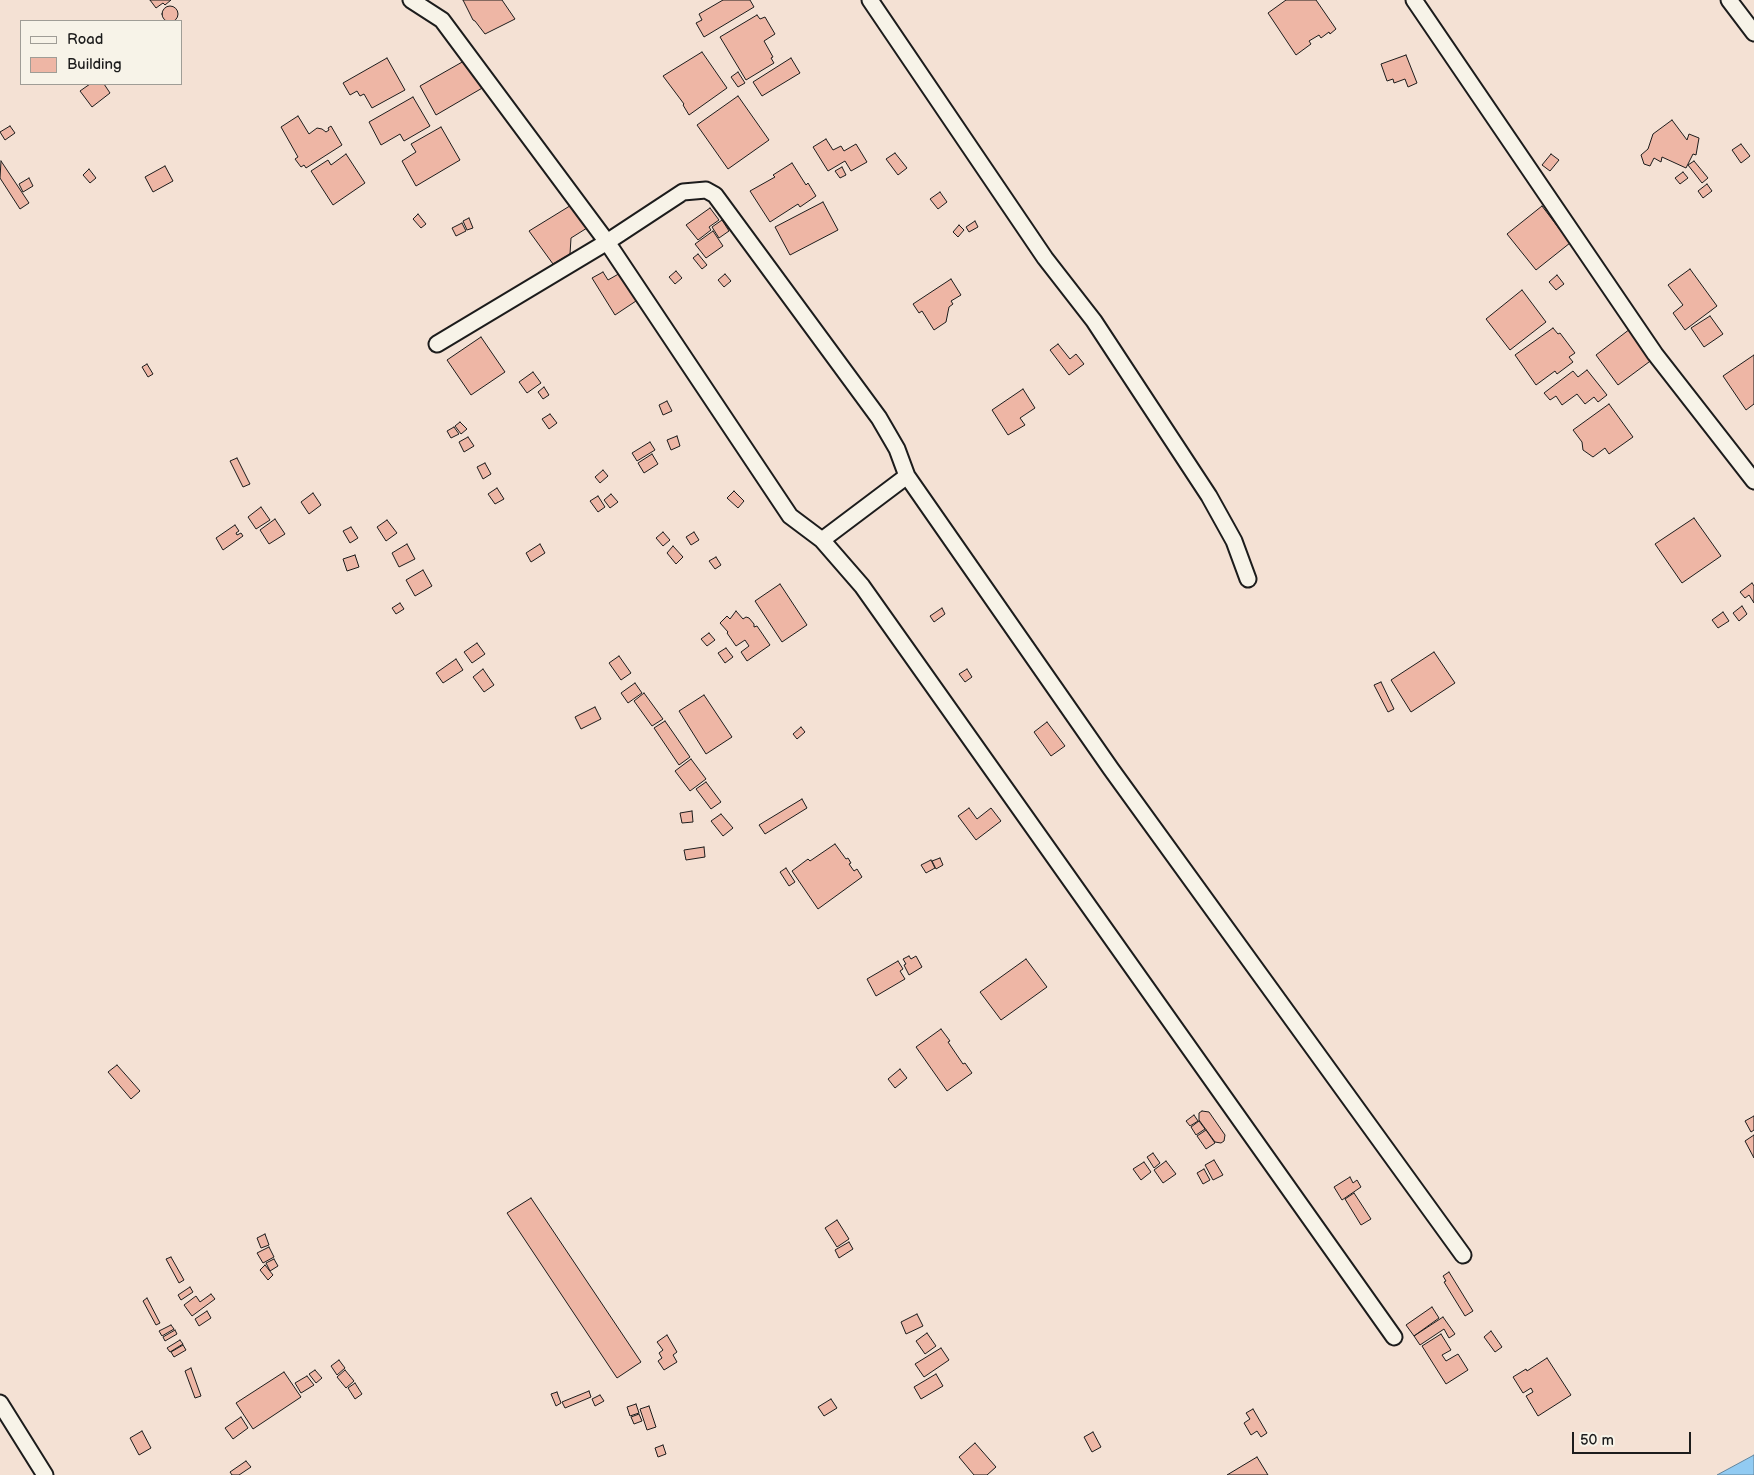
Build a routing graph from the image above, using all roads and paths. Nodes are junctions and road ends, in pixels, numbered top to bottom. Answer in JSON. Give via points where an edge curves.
{"nodes":[{"id":1,"x":411,"y":0,"type":"edge"},
{"id":2,"x":870,"y":0,"type":"edge"},
{"id":3,"x":1414,"y":0,"type":"edge"},
{"id":4,"x":1729,"y":0,"type":"edge"},
{"id":5,"x":1754,"y":33,"type":"edge"},
{"id":6,"x":607,"y":242,"type":"junction"},
{"id":7,"x":437,"y":344,"type":"dead end"},
{"id":8,"x":907,"y":476,"type":"junction"},
{"id":9,"x":1754,"y":481,"type":"edge"},
{"id":10,"x":822,"y":540,"type":"junction"},
{"id":11,"x":1248,"y":579,"type":"dead end"},
{"id":12,"x":1463,"y":1254,"type":"dead end"},
{"id":13,"x":1394,"y":1336,"type":"dead end"},
{"id":14,"x":0,"y":1404,"type":"edge"},
{"id":15,"x":45,"y":1475,"type":"edge"}],
"edges":[{"from":1,"to":6,"type":"street","via":[[442,20]]},
{"from":2,"to":11,"type":"street","via":[[1045,258],[1094,321],[1209,496],[1234,542]]},
{"from":3,"to":9,"type":"street","via":[[1655,354]]},
{"from":4,"to":5,"type":"street"},
{"from":6,"to":7,"type":"street"},
{"from":6,"to":8,"type":"street","via":[[683,192],[706,190],[715,195],[879,418],[897,449]]},
{"from":6,"to":10,"type":"street","via":[[790,516]]},
{"from":8,"to":10,"type":"street"},
{"from":8,"to":12,"type":"street","via":[[1111,769]]},
{"from":10,"to":13,"type":"street","via":[[862,586]]},
{"from":14,"to":15,"type":"street"}]}
